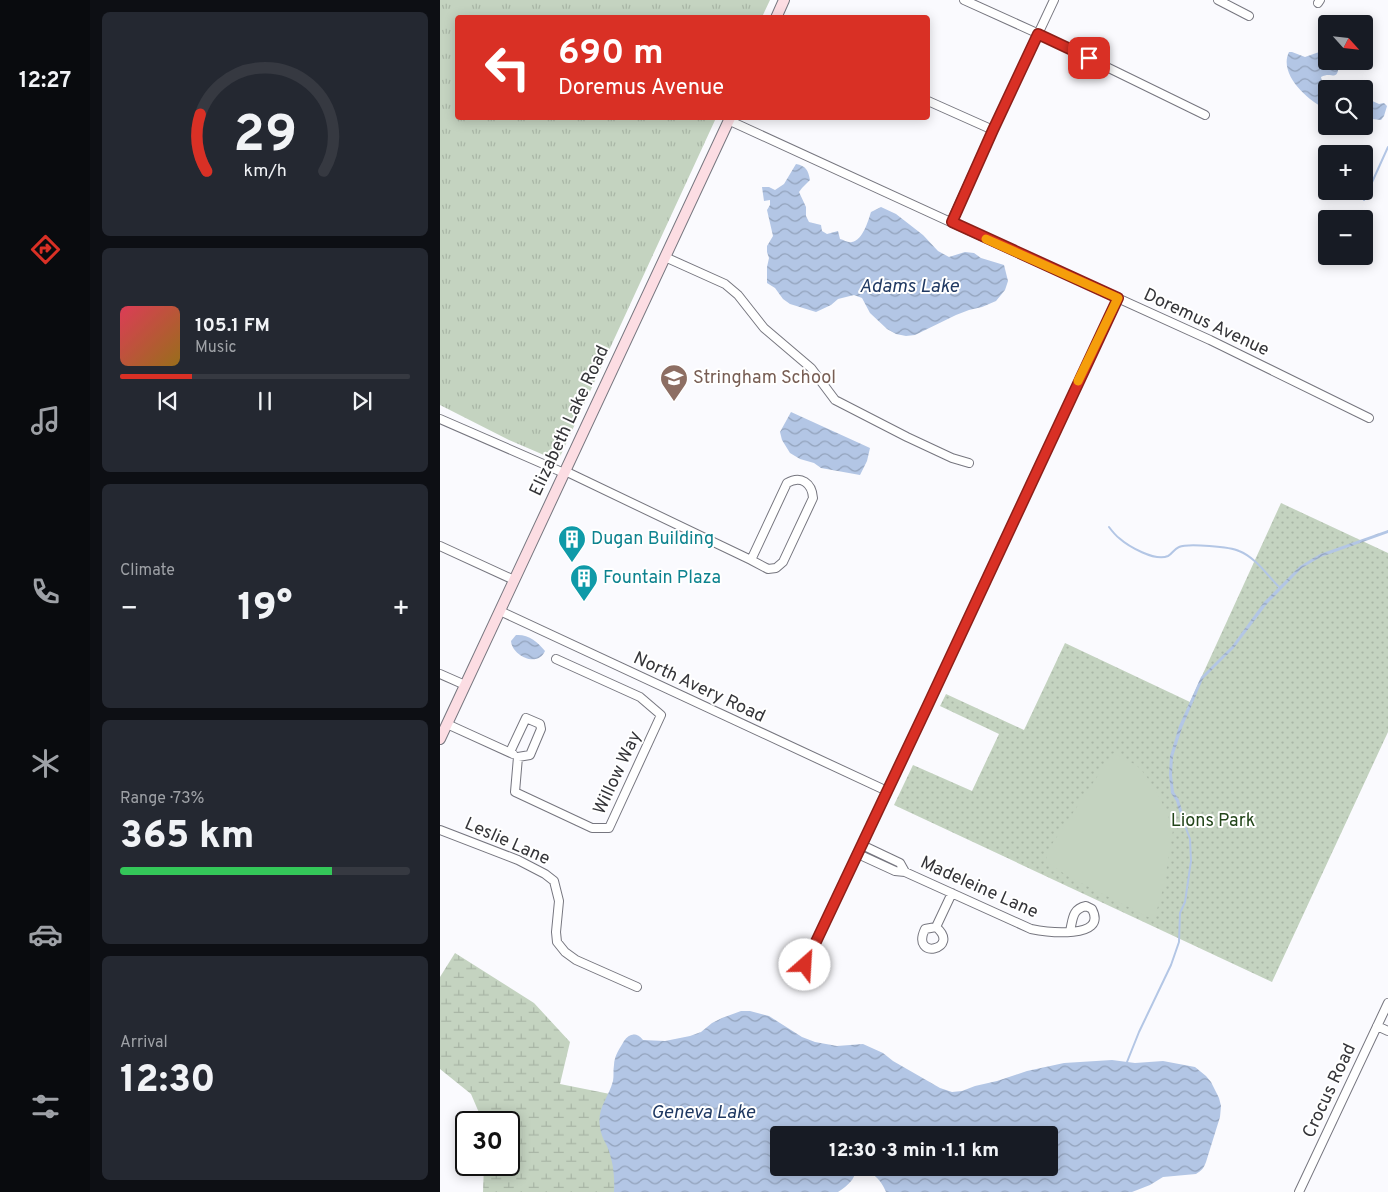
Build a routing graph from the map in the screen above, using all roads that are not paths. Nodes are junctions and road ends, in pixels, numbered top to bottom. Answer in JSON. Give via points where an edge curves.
{"nodes":[{"id":1,"x":784,"y":0,"type":"edge"},
{"id":2,"x":964,"y":0,"type":"edge"},
{"id":3,"x":1054,"y":0,"type":"edge"},
{"id":4,"x":1218,"y":0,"type":"edge"},
{"id":5,"x":777,"y":15,"type":"edge"},
{"id":6,"x":1250,"y":16,"type":"dead end"},
{"id":7,"x":1038,"y":34,"type":"junction"},
{"id":8,"x":930,"y":102,"type":"edge"},
{"id":9,"x":1205,"y":114,"type":"dead end"},
{"id":10,"x":729,"y":120,"type":"edge"},
{"id":11,"x":731,"y":120,"type":"edge"},
{"id":12,"x":993,"y":130,"type":"junction"},
{"id":13,"x":952,"y":222,"type":"junction"},
{"id":14,"x":665,"y":257,"type":"junction"},
{"id":15,"x":1118,"y":298,"type":"junction"},
{"id":16,"x":1369,"y":418,"type":"dead end"},
{"id":17,"x":440,"y":419,"type":"edge"},
{"id":18,"x":969,"y":463,"type":"dead end"},
{"id":19,"x":564,"y":472,"type":"junction"},
{"id":20,"x":440,"y":546,"type":"edge"},
{"id":21,"x":751,"y":560,"type":"junction"},
{"id":22,"x":514,"y":580,"type":"junction"},
{"id":23,"x":500,"y":611,"type":"junction"},
{"id":24,"x":556,"y":659,"type":"dead end"},
{"id":25,"x":440,"y":674,"type":"edge"},
{"id":26,"x":465,"y":685,"type":"junction"},
{"id":27,"x":447,"y":724,"type":"junction"},
{"id":28,"x":440,"y":739,"type":"edge"},
{"id":29,"x":510,"y":752,"type":"junction"},
{"id":30,"x":518,"y":757,"type":"junction"},
{"id":31,"x":887,"y":791,"type":"junction"},
{"id":32,"x":441,"y":830,"type":"edge"},
{"id":33,"x":862,"y":845,"type":"junction"},
{"id":34,"x":858,"y":854,"type":"junction"},
{"id":35,"x":888,"y":858,"type":"junction"},
{"id":36,"x":884,"y":866,"type":"junction"},
{"id":37,"x":905,"y":872,"type":"junction"},
{"id":38,"x":952,"y":893,"type":"junction"},
{"id":39,"x":936,"y":927,"type":"dead end"},
{"id":40,"x":1070,"y":931,"type":"dead end"},
{"id":41,"x":805,"y":965,"type":"dead end"},
{"id":42,"x":637,"y":988,"type":"dead end"},
{"id":43,"x":1388,"y":1003,"type":"edge"},
{"id":44,"x":1377,"y":1026,"type":"junction"},
{"id":45,"x":1388,"y":1031,"type":"edge"},
{"id":46,"x":1300,"y":1192,"type":"edge"}],
"edges":[{"from":1,"to":5,"type":"main road"},
{"from":2,"to":7,"type":"street"},
{"from":3,"to":7,"type":"street"},
{"from":4,"to":6,"type":"street"},
{"from":7,"to":9,"type":"street"},
{"from":7,"to":12,"type":"street"},
{"from":8,"to":12,"type":"street"},
{"from":10,"to":14,"type":"main road","name":"Elizabeth Lake Road"},
{"from":11,"to":13,"type":"street","name":"Doremus Avenue"},
{"from":12,"to":13,"type":"street"},
{"from":13,"to":15,"type":"street","name":"Doremus Avenue"},
{"from":14,"to":18,"type":"street","via":[[730,288],[764,328],[811,368],[835,400],[907,437]]},
{"from":14,"to":19,"type":"main road","name":"Elizabeth Lake Road"},
{"from":15,"to":16,"type":"street","name":"Doremus Avenue"},
{"from":15,"to":31,"type":"street"},
{"from":17,"to":19,"type":"street"},
{"from":19,"to":21,"type":"street"},
{"from":19,"to":22,"type":"main road","name":"Elizabeth Lake Road"},
{"from":20,"to":22,"type":"street"},
{"from":21,"to":21,"type":"street","via":[[768,568],[776,568],[783,562],[813,498],[810,486],[805,482],[798,479],[787,483]]},
{"from":22,"to":23,"type":"main road","name":"Elizabeth Lake Road"},
{"from":23,"to":26,"type":"main road","name":"Elizabeth Lake Road"},
{"from":23,"to":31,"type":"street","name":"North Avery Road"},
{"from":24,"to":30,"type":"street","name":"Willow Way","via":[[640,697],[661,715],[609,828],[592,828],[515,792]]},
{"from":25,"to":26,"type":"street"},
{"from":26,"to":27,"type":"main road","name":"Elizabeth Lake Road"},
{"from":27,"to":28,"type":"main road","name":"Elizabeth Lake Road"},
{"from":27,"to":29,"type":"street"},
{"from":29,"to":30,"type":"street"},
{"from":29,"to":30,"type":"street","via":[[526,718],[540,724],[530,755]]},
{"from":31,"to":33,"type":"street"},
{"from":32,"to":42,"type":"street","name":"Leslie Lane","via":[[518,860],[554,881],[559,901],[557,942],[576,960]]},
{"from":33,"to":34,"type":"street"},
{"from":33,"to":35,"type":"street","name":"Madeleine Lane"},
{"from":34,"to":36,"type":"street","name":"Madeleine Lane"},
{"from":34,"to":41,"type":"street"},
{"from":35,"to":36,"type":"street"},
{"from":35,"to":37,"type":"street","name":"Madeleine Lane","via":[[900,863]]},
{"from":36,"to":37,"type":"street","name":"Madeleine Lane"},
{"from":37,"to":38,"type":"street","name":"Madeleine Lane"},
{"from":38,"to":39,"type":"street"},
{"from":38,"to":40,"type":"street","name":"Madeleine Lane","via":[[1031,930]]},
{"from":43,"to":44,"type":"street","name":"Crocus Road"},
{"from":44,"to":45,"type":"street"},
{"from":44,"to":46,"type":"street","name":"Crocus Road"}]}
